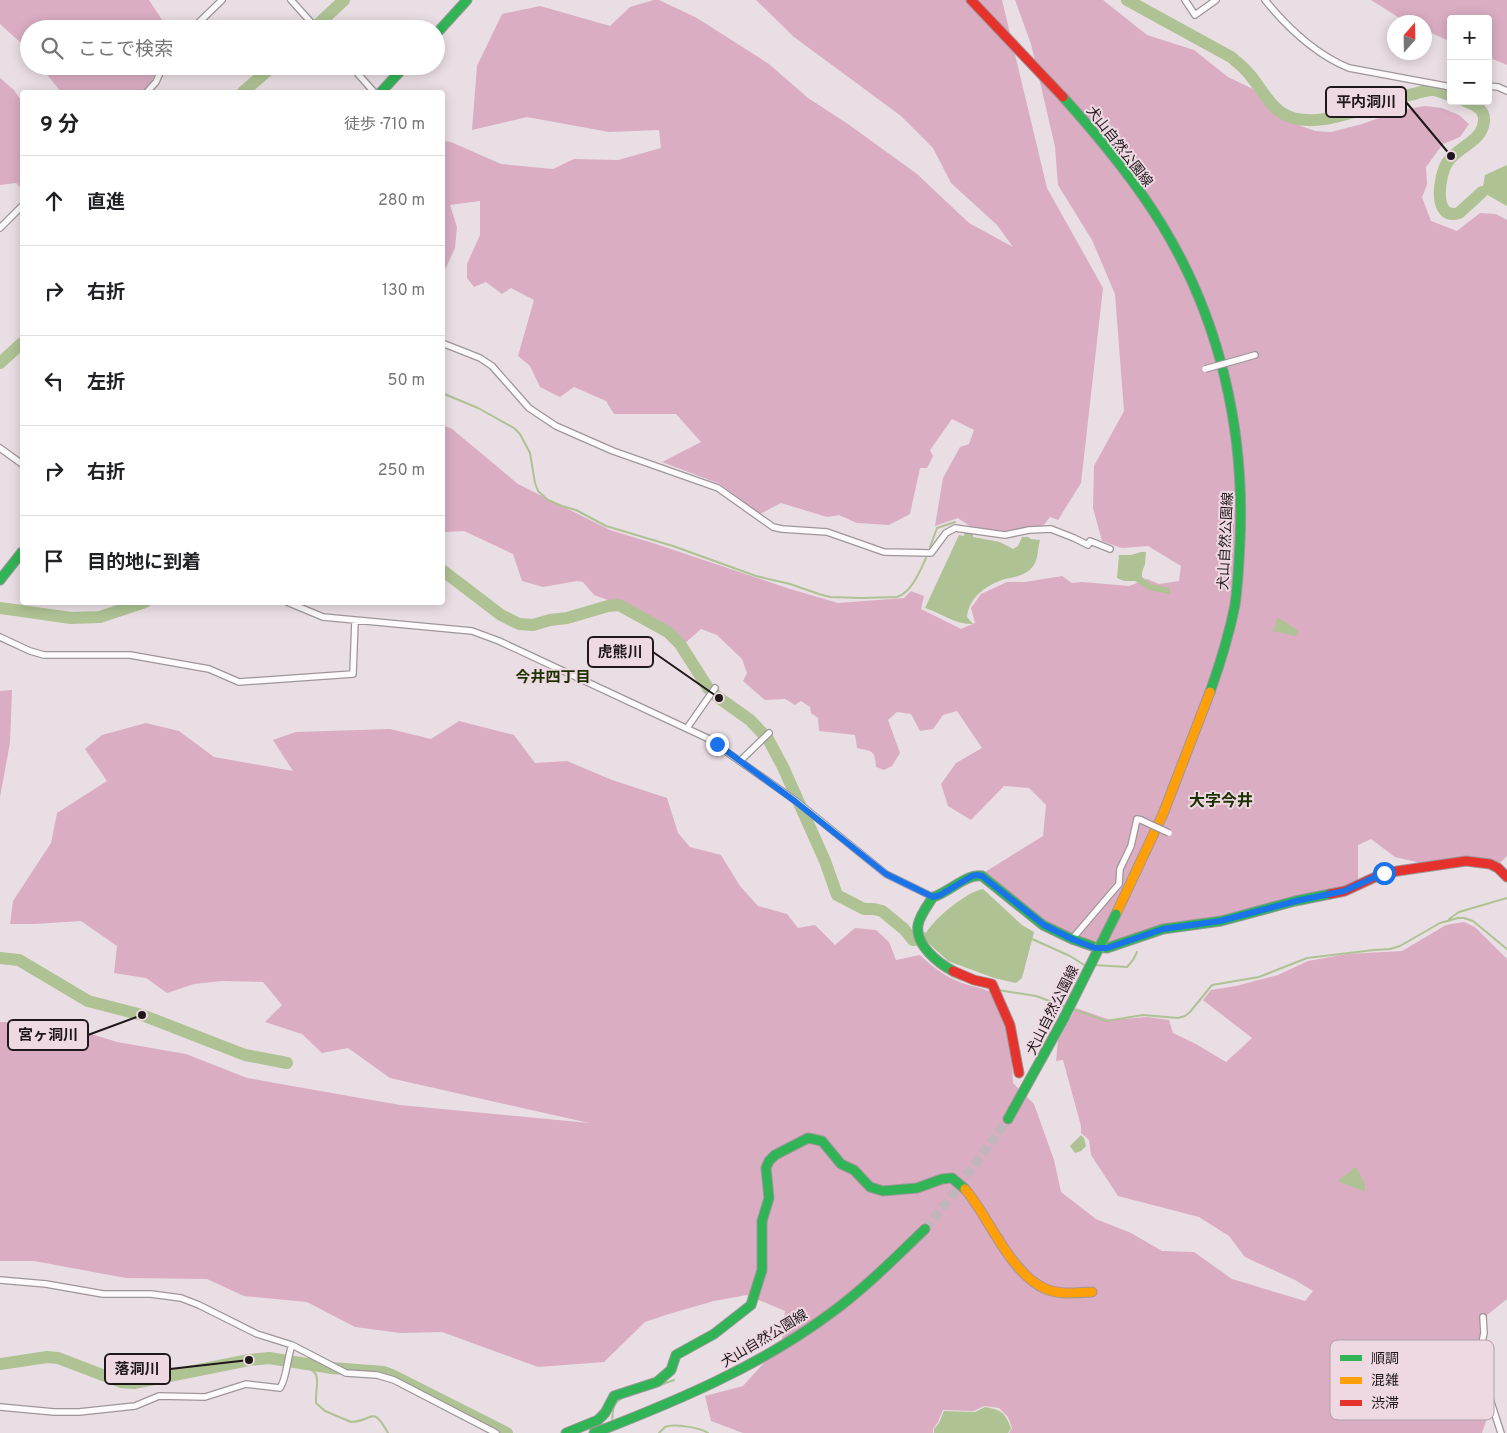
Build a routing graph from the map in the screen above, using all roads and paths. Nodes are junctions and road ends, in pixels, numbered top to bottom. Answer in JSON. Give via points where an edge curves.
{"nodes":[{"id":1,"x":222,"y":0,"type":"edge"},
{"id":2,"x":291,"y":0,"type":"edge"},
{"id":3,"x":467,"y":0,"type":"edge"},
{"id":4,"x":972,"y":0,"type":"edge"},
{"id":5,"x":1185,"y":0,"type":"edge"},
{"id":6,"x":1216,"y":0,"type":"edge"},
{"id":7,"x":1265,"y":0,"type":"edge"},
{"id":8,"x":201,"y":20,"type":"edge"},
{"id":9,"x":309,"y":20,"type":"edge"},
{"id":10,"x":445,"y":24,"type":"edge"},
{"id":11,"x":159,"y":75,"type":"edge"},
{"id":12,"x":360,"y":75,"type":"edge"},
{"id":13,"x":395,"y":75,"type":"edge"},
{"id":14,"x":1447,"y":86,"type":"edge"},
{"id":15,"x":1492,"y":86,"type":"edge"},
{"id":16,"x":149,"y":90,"type":"edge"},
{"id":17,"x":374,"y":90,"type":"edge"},
{"id":18,"x":378,"y":90,"type":"edge"},
{"id":19,"x":1507,"y":91,"type":"edge"},
{"id":20,"x":20,"y":208,"type":"edge"},
{"id":21,"x":0,"y":228,"type":"edge"},
{"id":22,"x":445,"y":344,"type":"edge"},
{"id":23,"x":1255,"y":355,"type":"dead end"},
{"id":24,"x":1205,"y":370,"type":"dead end"},
{"id":25,"x":0,"y":448,"type":"edge"},
{"id":26,"x":20,"y":463,"type":"edge"},
{"id":27,"x":1110,"y":549,"type":"dead end"},
{"id":28,"x":20,"y":555,"type":"edge"},
{"id":29,"x":0,"y":580,"type":"edge"},
{"id":30,"x":294,"y":605,"type":"edge"},
{"id":31,"x":355,"y":621,"type":"junction"},
{"id":32,"x":0,"y":637,"type":"edge"},
{"id":33,"x":715,"y":688,"type":"dead end"},
{"id":34,"x":687,"y":728,"type":"junction"},
{"id":35,"x":770,"y":733,"type":"dead end"},
{"id":36,"x":740,"y":761,"type":"junction"},
{"id":37,"x":1169,"y":833,"type":"dead end"},
{"id":38,"x":1507,"y":877,"type":"edge"},
{"id":39,"x":933,"y":897,"type":"junction"},
{"id":40,"x":1072,"y":939,"type":"junction"},
{"id":41,"x":1019,"y":1073,"type":"dead end"},
{"id":42,"x":1008,"y":1119,"type":"tunnel mouth"},
{"id":43,"x":925,"y":1229,"type":"tunnel mouth"},
{"id":44,"x":0,"y":1280,"type":"edge"},
{"id":45,"x":1092,"y":1292,"type":"dead end"},
{"id":46,"x":1483,"y":1317,"type":"dead end"},
{"id":47,"x":1483,"y":1340,"type":"edge"},
{"id":48,"x":292,"y":1345,"type":"junction"},
{"id":49,"x":0,"y":1407,"type":"edge"},
{"id":50,"x":1494,"y":1411,"type":"edge"},
{"id":51,"x":496,"y":1433,"type":"edge"},
{"id":52,"x":566,"y":1433,"type":"edge"},
{"id":53,"x":594,"y":1433,"type":"edge"},
{"id":54,"x":1501,"y":1433,"type":"edge"}],
"edges":[{"from":1,"to":8,"type":"street"},
{"from":2,"to":9,"type":"street"},
{"from":3,"to":10,"type":"main road"},
{"from":4,"to":42,"type":"main road","name":"犬山自然公園線","bridge":true,"via":[[1124,169],[1163,227],[1202,306],[1226,374],[1241,473],[1241,530],[1235,600],[1220,663],[1187,758],[1116,914]]},
{"from":5,"to":6,"type":"street","via":[[1195,15]]},
{"from":7,"to":14,"type":"street","via":[[1295,31],[1335,63]]},
{"from":11,"to":16,"type":"street"},
{"from":12,"to":17,"type":"street"},
{"from":13,"to":18,"type":"main road"},
{"from":15,"to":19,"type":"street"},
{"from":20,"to":21,"type":"street"},
{"from":22,"to":27,"type":"street","via":[[492,366],[529,408],[556,426],[612,451],[718,488],[773,527],[827,532],[884,552],[932,553],[946,533],[955,528],[1005,535],[1051,529],[1088,545],[1090,541]]},
{"from":23,"to":24,"type":"street","bridge":true},
{"from":25,"to":26,"type":"street"},
{"from":28,"to":29,"type":"main road"},
{"from":30,"to":31,"type":"street","via":[[323,617]]},
{"from":31,"to":32,"type":"street","via":[[353,674],[239,682],[209,669],[130,655],[44,655]]},
{"from":31,"to":34,"type":"street","via":[[472,631]]},
{"from":33,"to":34,"type":"street"},
{"from":34,"to":36,"type":"street"},
{"from":35,"to":36,"type":"street"},
{"from":36,"to":39,"type":"street","via":[[886,874]]},
{"from":37,"to":40,"type":"street","bridge":true,"via":[[1137,819],[1131,846],[1120,869],[1119,884]]},
{"from":38,"to":40,"type":"main road","via":[[1498,868],[1480,862],[1429,865],[1384,873],[1326,896],[1220,921],[1163,929],[1107,948],[1095,948]]},
{"from":39,"to":40,"type":"main road","via":[[972,876],[982,876],[1044,925]]},
{"from":39,"to":41,"type":"main road","via":[[920,922],[919,938],[938,962],[995,990],[1010,1024]]},
{"from":43,"to":53,"type":"main road","name":"犬山自然公園線","via":[[833,1312],[804,1332],[735,1373]]},
{"from":44,"to":48,"type":"street","via":[[103,1294],[181,1298],[257,1334]]},
{"from":45,"to":52,"type":"main road","via":[[1056,1292],[1032,1280],[1012,1259],[965,1188],[952,1178],[917,1188],[882,1192],[870,1187],[854,1170],[841,1164],[822,1141],[808,1138],[775,1155],[766,1168],[769,1198],[762,1221],[762,1270],[751,1305],[714,1334],[676,1355],[671,1370],[657,1382],[614,1396],[598,1421]]},
{"from":46,"to":47,"type":"street"},
{"from":48,"to":49,"type":"street","via":[[280,1388],[246,1384],[205,1397],[159,1396],[135,1406],[79,1412]]},
{"from":48,"to":51,"type":"street","via":[[346,1372],[394,1380]]},
{"from":50,"to":54,"type":"street"}]}
